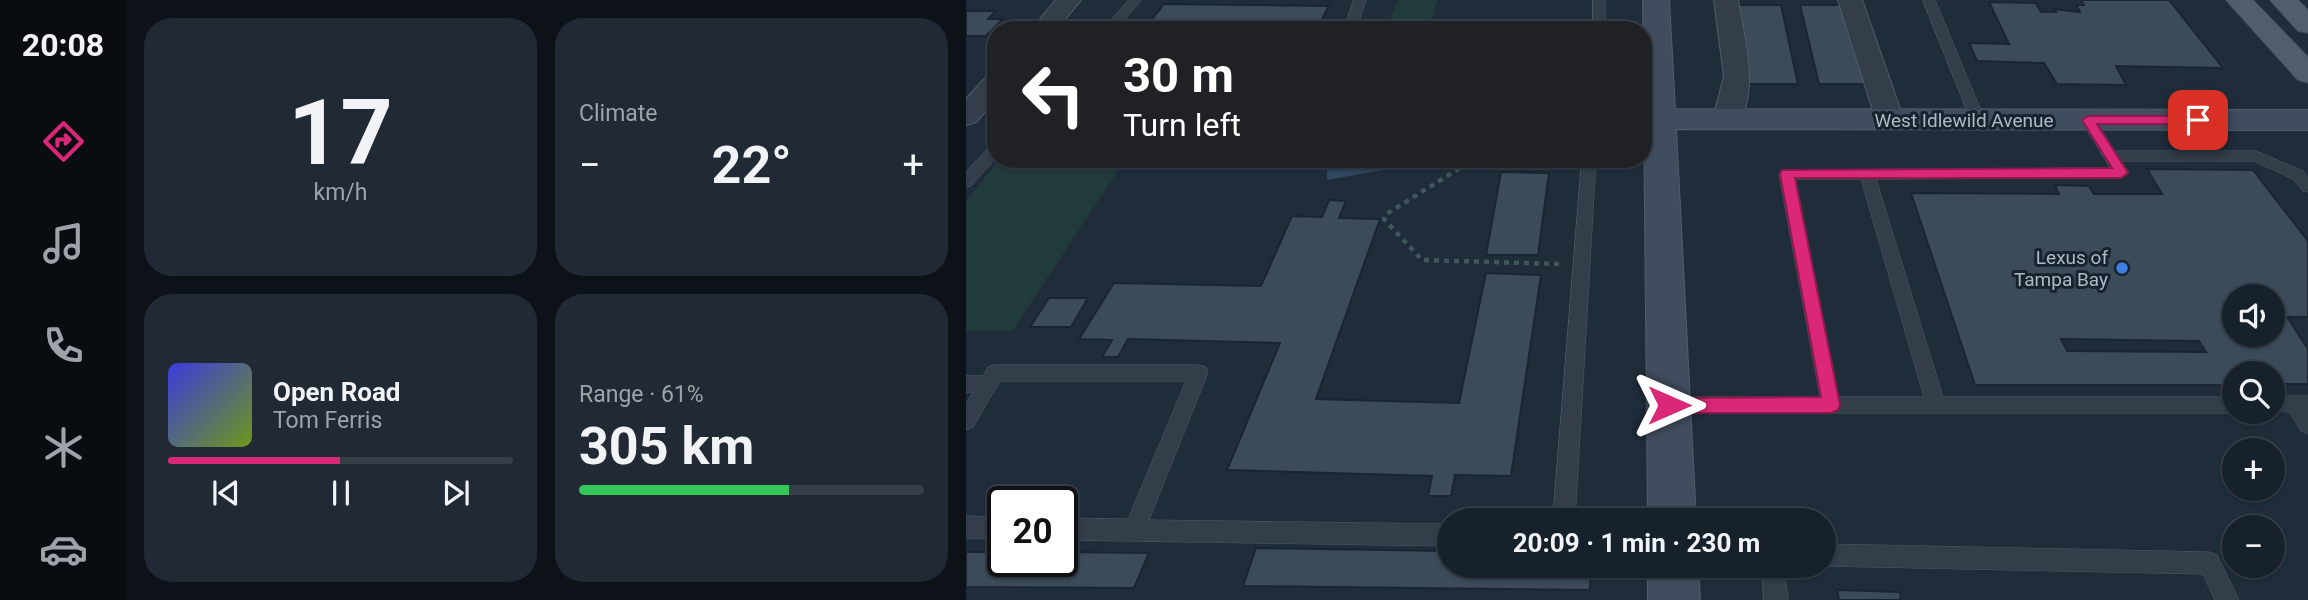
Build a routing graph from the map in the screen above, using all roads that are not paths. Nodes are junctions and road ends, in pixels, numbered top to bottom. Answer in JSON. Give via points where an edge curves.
{"nodes":[{"id":1,"x":1069,"y":0,"type":"edge"},
{"id":2,"x":1135,"y":0,"type":"edge"},
{"id":3,"x":1360,"y":0,"type":"edge"},
{"id":4,"x":1600,"y":0,"type":"edge"},
{"id":5,"x":1656,"y":0,"type":"edge"},
{"id":6,"x":1726,"y":0,"type":"edge"},
{"id":7,"x":1850,"y":0,"type":"edge"},
{"id":8,"x":1929,"y":0,"type":"edge"},
{"id":9,"x":2239,"y":0,"type":"edge"},
{"id":10,"x":2283,"y":0,"type":"edge"},
{"id":11,"x":1051,"y":21,"type":"edge"},
{"id":12,"x":1118,"y":21,"type":"edge"},
{"id":13,"x":1353,"y":21,"type":"edge"},
{"id":14,"x":1599,"y":21,"type":"edge"},
{"id":15,"x":2308,"y":25,"type":"edge"},
{"id":16,"x":2280,"y":43,"type":"junction"},
{"id":17,"x":2308,"y":64,"type":"edge"},
{"id":18,"x":2308,"y":74,"type":"edge"},
{"id":19,"x":987,"y":92,"type":"edge"},
{"id":20,"x":966,"y":116,"type":"edge"},
{"id":21,"x":1727,"y":119,"type":"junction"},
{"id":22,"x":1890,"y":120,"type":"junction"},
{"id":23,"x":1978,"y":120,"type":"junction"},
{"id":24,"x":2088,"y":120,"type":"junction"},
{"id":25,"x":2308,"y":120,"type":"edge"},
{"id":26,"x":1655,"y":131,"type":"edge"},
{"id":27,"x":2111,"y":156,"type":"junction"},
{"id":28,"x":987,"y":158,"type":"edge"},
{"id":29,"x":1588,"y":168,"type":"edge"},
{"id":30,"x":1867,"y":173,"type":"junction"},
{"id":31,"x":966,"y":182,"type":"edge"},
{"id":32,"x":2308,"y":187,"type":"edge"},
{"id":33,"x":966,"y":384,"type":"edge"},
{"id":34,"x":988,"y":384,"type":"junction"},
{"id":35,"x":2302,"y":404,"type":"edge"},
{"id":36,"x":1669,"y":405,"type":"junction"},
{"id":37,"x":1831,"y":405,"type":"junction"},
{"id":38,"x":1936,"y":405,"type":"junction"},
{"id":39,"x":2222,"y":405,"type":"edge"},
{"id":40,"x":966,"y":421,"type":"edge"},
{"id":41,"x":2308,"y":425,"type":"edge"},
{"id":42,"x":1565,"y":508,"type":"edge"},
{"id":43,"x":1672,"y":508,"type":"edge"},
{"id":44,"x":966,"y":527,"type":"edge"},
{"id":45,"x":987,"y":528,"type":"edge"},
{"id":46,"x":1078,"y":529,"type":"edge"},
{"id":47,"x":1134,"y":530,"type":"junction"},
{"id":48,"x":1437,"y":535,"type":"edge"},
{"id":49,"x":1836,"y":555,"type":"edge"},
{"id":50,"x":1673,"y":578,"type":"edge"},
{"id":51,"x":1774,"y":578,"type":"edge"},
{"id":52,"x":1674,"y":600,"type":"edge"},
{"id":53,"x":1776,"y":600,"type":"edge"},
{"id":54,"x":2227,"y":600,"type":"edge"}],
"edges":[{"from":1,"to":11,"type":"street"},
{"from":2,"to":12,"type":"lane"},
{"from":3,"to":13,"type":"lane"},
{"from":4,"to":14,"type":"lane"},
{"from":5,"to":26,"type":"street"},
{"from":6,"to":21,"type":"street","via":[[1737,76]]},
{"from":7,"to":22,"type":"street"},
{"from":8,"to":23,"type":"lane"},
{"from":9,"to":16,"type":"main road"},
{"from":10,"to":15,"type":"main road"},
{"from":16,"to":17,"type":"main road"},
{"from":16,"to":18,"type":"main road"},
{"from":19,"to":20,"type":"street"},
{"from":21,"to":22,"type":"street","name":"West Idlewild Avenue"},
{"from":21,"to":26,"type":"street","name":"West Idlewild Avenue"},
{"from":22,"to":23,"type":"street","name":"West Idlewild Avenue"},
{"from":23,"to":24,"type":"street","name":"West Idlewild Avenue"},
{"from":24,"to":25,"type":"street","name":"West Idlewild Avenue"},
{"from":24,"to":27,"type":"lane"},
{"from":26,"to":36,"type":"street"},
{"from":27,"to":30,"type":"lane","via":[[2121,173]]},
{"from":27,"to":32,"type":"lane","via":[[2256,156],[2298,175]]},
{"from":28,"to":31,"type":"lane"},
{"from":29,"to":42,"type":"lane"},
{"from":30,"to":37,"type":"lane","via":[[1787,174]]},
{"from":30,"to":38,"type":"lane"},
{"from":33,"to":34,"type":"lane"},
{"from":34,"to":40,"type":"lane"},
{"from":34,"to":47,"type":"lane","via":[[995,373],[1199,373]]},
{"from":35,"to":41,"type":"lane"},
{"from":36,"to":37,"type":"lane"},
{"from":36,"to":43,"type":"street"},
{"from":37,"to":38,"type":"lane"},
{"from":38,"to":39,"type":"lane"},
{"from":44,"to":45,"type":"lane"},
{"from":46,"to":47,"type":"lane"},
{"from":47,"to":48,"type":"lane"},
{"from":49,"to":54,"type":"lane","via":[[2209,563]]},
{"from":50,"to":52,"type":"street"},
{"from":51,"to":53,"type":"lane"}]}
